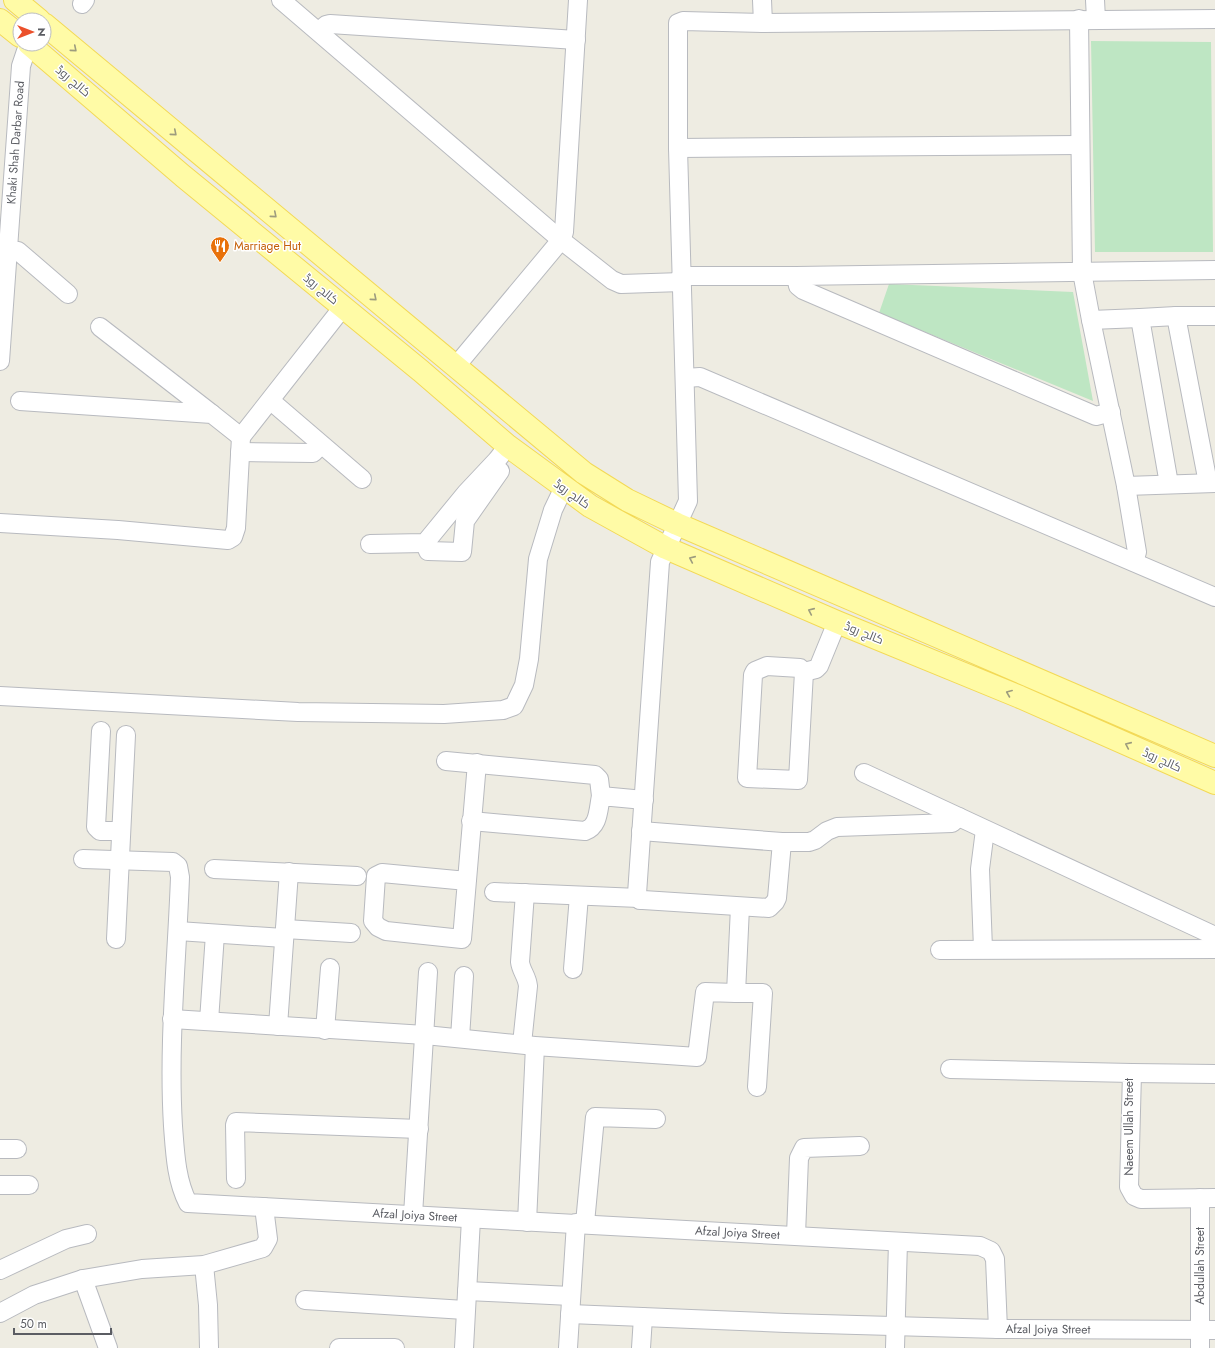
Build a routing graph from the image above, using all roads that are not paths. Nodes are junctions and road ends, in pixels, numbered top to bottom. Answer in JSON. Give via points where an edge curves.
{"nodes":[{"id":1,"x":15,"y":0,"type":"edge"},
{"id":2,"x":281,"y":0,"type":"edge"},
{"id":3,"x":578,"y":0,"type":"edge"},
{"id":4,"x":762,"y":0,"type":"edge"},
{"id":5,"x":1095,"y":0,"type":"edge"},
{"id":6,"x":29,"y":12,"type":"edge"},
{"id":7,"x":1088,"y":19,"type":"junction"},
{"id":8,"x":1215,"y":19,"type":"edge"},
{"id":9,"x":0,"y":20,"type":"edge"},
{"id":10,"x":763,"y":23,"type":"junction"},
{"id":11,"x":12,"y":30,"type":"edge"},
{"id":12,"x":52,"y":31,"type":"edge"},
{"id":13,"x":319,"y":31,"type":"junction"},
{"id":14,"x":576,"y":40,"type":"junction"},
{"id":15,"x":25,"y":52,"type":"edge"},
{"id":16,"x":39,"y":52,"type":"edge"},
{"id":17,"x":1079,"y":145,"type":"junction"},
{"id":18,"x":678,"y":148,"type":"junction"},
{"id":19,"x":561,"y":240,"type":"junction"},
{"id":20,"x":8,"y":250,"type":"junction"},
{"id":21,"x":1215,"y":270,"type":"edge"},
{"id":22,"x":1082,"y":272,"type":"junction"},
{"id":23,"x":796,"y":276,"type":"junction"},
{"id":24,"x":682,"y":279,"type":"junction"},
{"id":25,"x":68,"y":294,"type":"dead end"},
{"id":26,"x":343,"y":307,"type":"junction"},
{"id":27,"x":1176,"y":316,"type":"junction"},
{"id":28,"x":1215,"y":316,"type":"edge"},
{"id":29,"x":1140,"y":318,"type":"junction"},
{"id":30,"x":1091,"y":320,"type":"junction"},
{"id":31,"x":100,"y":326,"type":"dead end"},
{"id":32,"x":438,"y":351,"type":"junction"},
{"id":33,"x":0,"y":361,"type":"edge"},
{"id":34,"x":456,"y":366,"type":"junction"},
{"id":35,"x":421,"y":371,"type":"junction"},
{"id":36,"x":684,"y":378,"type":"junction"},
{"id":37,"x":271,"y":401,"type":"junction"},
{"id":38,"x":20,"y":402,"type":"dead end"},
{"id":39,"x":1111,"y":412,"type":"junction"},
{"id":40,"x":212,"y":414,"type":"junction"},
{"id":41,"x":241,"y":444,"type":"junction"},
{"id":42,"x":321,"y":444,"type":"junction"},
{"id":43,"x":511,"y":448,"type":"junction"},
{"id":44,"x":362,"y":479,"type":"dead end"},
{"id":45,"x":1212,"y":483,"type":"edge"},
{"id":46,"x":1169,"y":484,"type":"junction"},
{"id":47,"x":1126,"y":486,"type":"junction"},
{"id":48,"x":563,"y":489,"type":"junction"},
{"id":49,"x":0,"y":524,"type":"edge"},
{"id":50,"x":677,"y":524,"type":"junction"},
{"id":51,"x":425,"y":542,"type":"junction"},
{"id":52,"x":370,"y":544,"type":"dead end"},
{"id":53,"x":666,"y":548,"type":"junction"},
{"id":54,"x":1134,"y":562,"type":"junction"},
{"id":55,"x":1215,"y":597,"type":"edge"},
{"id":56,"x":836,"y":622,"type":"junction"},
{"id":57,"x":804,"y":672,"type":"junction"},
{"id":58,"x":0,"y":696,"type":"edge"},
{"id":59,"x":101,"y":731,"type":"dead end"},
{"id":60,"x":126,"y":735,"type":"dead end"},
{"id":61,"x":1215,"y":756,"type":"edge"},
{"id":62,"x":446,"y":761,"type":"dead end"},
{"id":63,"x":477,"y":763,"type":"junction"},
{"id":64,"x":864,"y":772,"type":"dead end"},
{"id":65,"x":1215,"y":783,"type":"edge"},
{"id":66,"x":600,"y":796,"type":"junction"},
{"id":67,"x":644,"y":800,"type":"junction"},
{"id":68,"x":959,"y":817,"type":"junction"},
{"id":69,"x":472,"y":821,"type":"junction"},
{"id":70,"x":641,"y":830,"type":"junction"},
{"id":71,"x":985,"y":830,"type":"junction"},
{"id":72,"x":121,"y":831,"type":"junction"},
{"id":73,"x":782,"y":842,"type":"junction"},
{"id":74,"x":83,"y":859,"type":"dead end"},
{"id":75,"x":120,"y":860,"type":"junction"},
{"id":76,"x":214,"y":869,"type":"dead end"},
{"id":77,"x":288,"y":872,"type":"junction"},
{"id":78,"x":357,"y":876,"type":"dead end"},
{"id":79,"x":466,"y":881,"type":"junction"},
{"id":80,"x":494,"y":892,"type":"dead end"},
{"id":81,"x":525,"y":893,"type":"junction"},
{"id":82,"x":579,"y":896,"type":"junction"},
{"id":83,"x":639,"y":898,"type":"junction"},
{"id":84,"x":740,"y":907,"type":"junction"},
{"id":85,"x":178,"y":931,"type":"junction"},
{"id":86,"x":351,"y":933,"type":"dead end"},
{"id":87,"x":216,"y":934,"type":"junction"},
{"id":88,"x":284,"y":934,"type":"junction"},
{"id":89,"x":1215,"y":936,"type":"edge"},
{"id":90,"x":116,"y":939,"type":"dead end"},
{"id":91,"x":983,"y":949,"type":"junction"},
{"id":92,"x":1215,"y":949,"type":"edge"},
{"id":93,"x":940,"y":950,"type":"dead end"},
{"id":94,"x":330,"y":968,"type":"dead end"},
{"id":95,"x":573,"y":969,"type":"dead end"},
{"id":96,"x":428,"y":972,"type":"dead end"},
{"id":97,"x":464,"y":976,"type":"dead end"},
{"id":98,"x":736,"y":994,"type":"junction"},
{"id":99,"x":172,"y":1018,"type":"junction"},
{"id":100,"x":209,"y":1021,"type":"junction"},
{"id":101,"x":278,"y":1026,"type":"junction"},
{"id":102,"x":325,"y":1030,"type":"junction"},
{"id":103,"x":425,"y":1035,"type":"junction"},
{"id":104,"x":460,"y":1038,"type":"junction"},
{"id":105,"x":528,"y":1045,"type":"junction"},
{"id":106,"x":950,"y":1069,"type":"dead end"},
{"id":107,"x":1132,"y":1073,"type":"junction"},
{"id":108,"x":1215,"y":1074,"type":"edge"},
{"id":109,"x":757,"y":1087,"type":"dead end"},
{"id":110,"x":656,"y":1119,"type":"dead end"},
{"id":111,"x":419,"y":1129,"type":"junction"},
{"id":112,"x":860,"y":1146,"type":"dead end"},
{"id":113,"x":236,"y":1179,"type":"dead end"},
{"id":114,"x":0,"y":1185,"type":"edge"},
{"id":115,"x":29,"y":1185,"type":"dead end"},
{"id":116,"x":1208,"y":1198,"type":"edge"},
{"id":117,"x":264,"y":1208,"type":"junction"},
{"id":118,"x":414,"y":1215,"type":"junction"},
{"id":119,"x":471,"y":1218,"type":"junction"},
{"id":120,"x":527,"y":1222,"type":"junction"},
{"id":121,"x":581,"y":1223,"type":"junction"},
{"id":122,"x":87,"y":1234,"type":"dead end"},
{"id":123,"x":796,"y":1235,"type":"junction"},
{"id":124,"x":898,"y":1242,"type":"junction"},
{"id":125,"x":204,"y":1266,"type":"junction"},
{"id":126,"x":0,"y":1270,"type":"edge"},
{"id":127,"x":83,"y":1280,"type":"junction"},
{"id":128,"x":466,"y":1291,"type":"junction"},
{"id":129,"x":305,"y":1300,"type":"dead end"},
{"id":130,"x":571,"y":1305,"type":"junction"},
{"id":131,"x":466,"y":1310,"type":"junction"},
{"id":132,"x":0,"y":1313,"type":"edge"},
{"id":133,"x":643,"y":1317,"type":"junction"},
{"id":134,"x":896,"y":1326,"type":"junction"},
{"id":135,"x":998,"y":1329,"type":"junction"},
{"id":136,"x":1208,"y":1330,"type":"edge"},
{"id":137,"x":108,"y":1348,"type":"edge"},
{"id":138,"x":209,"y":1348,"type":"edge"},
{"id":139,"x":339,"y":1348,"type":"edge"},
{"id":140,"x":395,"y":1348,"type":"edge"},
{"id":141,"x":464,"y":1348,"type":"edge"},
{"id":142,"x":568,"y":1348,"type":"edge"},
{"id":143,"x":641,"y":1348,"type":"edge"},
{"id":144,"x":895,"y":1348,"type":"edge"},
{"id":145,"x":1200,"y":1348,"type":"edge"}],
"edges":[{"from":1,"to":6,"type":"main road"},
{"from":2,"to":13,"type":"street"},
{"from":3,"to":14,"type":"street"},
{"from":4,"to":10,"type":"street"},
{"from":5,"to":7,"type":"street"},
{"from":7,"to":8,"type":"street"},
{"from":7,"to":10,"type":"street"},
{"from":7,"to":17,"type":"street"},
{"from":9,"to":11,"type":"main road","name":"کالج روڈ"},
{"from":10,"to":18,"type":"street","via":[[678,23]]},
{"from":12,"to":32,"type":"main road","name":"کالج روڈ","one_way":true},
{"from":13,"to":14,"type":"street","via":[[330,24]]},
{"from":13,"to":19,"type":"street"},
{"from":14,"to":19,"type":"street","via":[[565,226]]},
{"from":15,"to":20,"type":"street","name":"Khaki Shah Darbar Road","via":[[21,66]]},
{"from":16,"to":26,"type":"main road","name":"کالج روڈ","via":[[183,176]]},
{"from":17,"to":18,"type":"street"},
{"from":17,"to":22,"type":"street"},
{"from":18,"to":24,"type":"street"},
{"from":19,"to":24,"type":"street","via":[[620,284]]},
{"from":19,"to":34,"type":"street"},
{"from":20,"to":25,"type":"street","via":[[18,251]]},
{"from":20,"to":33,"type":"street","name":"Khaki Shah Darbar Road"},
{"from":21,"to":22,"type":"street"},
{"from":22,"to":23,"type":"street"},
{"from":22,"to":30,"type":"street"},
{"from":23,"to":24,"type":"street"},
{"from":23,"to":39,"type":"street","via":[[798,286],[803,290],[839,306],[1096,416]]},
{"from":24,"to":36,"type":"street"},
{"from":26,"to":35,"type":"main road","name":"کالج روڈ"},
{"from":26,"to":37,"type":"street"},
{"from":27,"to":28,"type":"street"},
{"from":27,"to":29,"type":"street"},
{"from":27,"to":45,"type":"street"},
{"from":29,"to":30,"type":"street"},
{"from":29,"to":46,"type":"street"},
{"from":30,"to":39,"type":"street"},
{"from":31,"to":40,"type":"street"},
{"from":32,"to":34,"type":"main road","name":"کالج روڈ"},
{"from":32,"to":35,"type":"main road"},
{"from":34,"to":50,"type":"main road","name":"کالج روڈ","via":[[584,474],[626,500]]},
{"from":35,"to":43,"type":"main road","name":"کالج روڈ"},
{"from":36,"to":50,"type":"street","via":[[688,502]]},
{"from":36,"to":54,"type":"street","via":[[700,377]]},
{"from":37,"to":41,"type":"street"},
{"from":37,"to":42,"type":"street"},
{"from":38,"to":40,"type":"street"},
{"from":39,"to":47,"type":"street"},
{"from":40,"to":41,"type":"street"},
{"from":41,"to":42,"type":"street","via":[[313,453]]},
{"from":41,"to":49,"type":"street","via":[[236,528],[233,537],[228,540],[118,530]]},
{"from":42,"to":44,"type":"street"},
{"from":43,"to":48,"type":"main road","name":"کالج روڈ"},
{"from":43,"to":51,"type":"street","via":[[466,493]]},
{"from":43,"to":51,"type":"street","via":[[469,512],[465,521],[462,552],[428,551]]},
{"from":45,"to":46,"type":"street"},
{"from":46,"to":47,"type":"street"},
{"from":47,"to":54,"type":"street","via":[[1137,552]]},
{"from":48,"to":53,"type":"main road","name":"کالج روڈ","via":[[609,518]]},
{"from":48,"to":58,"type":"street","via":[[553,510],[538,559],[529,658],[524,685],[514,706],[503,710],[444,714],[298,712]]},
{"from":50,"to":53,"type":"street"},
{"from":50,"to":61,"type":"main road","name":"کالج روڈ"},
{"from":51,"to":52,"type":"street"},
{"from":56,"to":53,"type":"main road","name":"کالج روڈ","one_way":true},
{"from":53,"to":67,"type":"street","via":[[660,562]]},
{"from":54,"to":55,"type":"street"},
{"from":56,"to":57,"type":"street","via":[[819,666]]},
{"from":65,"to":56,"type":"main road","name":"کالج روڈ","one_way":true,"via":[[1020,697]]},
{"from":57,"to":57,"type":"street","via":[[800,668],[767,666],[755,671],[747,778],[798,780]]},
{"from":59,"to":72,"type":"street","via":[[96,827],[100,831]]},
{"from":60,"to":72,"type":"street"},
{"from":62,"to":63,"type":"street"},
{"from":63,"to":66,"type":"street","via":[[595,775],[600,779]]},
{"from":63,"to":69,"type":"street"},
{"from":64,"to":68,"type":"street"},
{"from":66,"to":67,"type":"street"},
{"from":66,"to":69,"type":"street","via":[[596,822],[592,829],[585,831]]},
{"from":67,"to":70,"type":"street"},
{"from":68,"to":71,"type":"street"},
{"from":68,"to":73,"type":"street","via":[[952,823],[837,827],[827,830],[809,842]]},
{"from":69,"to":79,"type":"street"},
{"from":70,"to":73,"type":"street"},
{"from":70,"to":83,"type":"street","via":[[636,889]]},
{"from":71,"to":89,"type":"street"},
{"from":71,"to":91,"type":"street","via":[[980,869]]},
{"from":72,"to":75,"type":"street"},
{"from":73,"to":84,"type":"street","via":[[775,902],[769,908]]},
{"from":74,"to":75,"type":"street"},
{"from":75,"to":85,"type":"street","via":[[172,862],[178,866]]},
{"from":75,"to":90,"type":"street"},
{"from":76,"to":77,"type":"street"},
{"from":77,"to":78,"type":"street"},
{"from":77,"to":88,"type":"street"},
{"from":79,"to":79,"type":"street","via":[[382,873],[376,876],[373,921],[386,931],[462,939]]},
{"from":80,"to":81,"type":"street"},
{"from":81,"to":82,"type":"street"},
{"from":81,"to":105,"type":"street","via":[[520,962],[528,986]]},
{"from":82,"to":83,"type":"street"},
{"from":82,"to":95,"type":"street"},
{"from":83,"to":84,"type":"street"},
{"from":84,"to":98,"type":"street"},
{"from":85,"to":87,"type":"street"},
{"from":85,"to":99,"type":"street"},
{"from":86,"to":88,"type":"street"},
{"from":87,"to":88,"type":"street"},
{"from":87,"to":100,"type":"street"},
{"from":88,"to":101,"type":"street"},
{"from":91,"to":92,"type":"street"},
{"from":91,"to":93,"type":"street"},
{"from":94,"to":102,"type":"street"},
{"from":96,"to":103,"type":"street"},
{"from":97,"to":104,"type":"street"},
{"from":98,"to":105,"type":"street","via":[[705,992],[697,1057]]},
{"from":98,"to":109,"type":"street","via":[[763,994]]},
{"from":99,"to":100,"type":"street"},
{"from":99,"to":117,"type":"street","name":"Afzal Joiya Street","via":[[170,1085],[174,1146],[180,1185],[188,1203]]},
{"from":100,"to":101,"type":"street"},
{"from":101,"to":102,"type":"street"},
{"from":102,"to":103,"type":"street"},
{"from":103,"to":104,"type":"street"},
{"from":103,"to":111,"type":"street"},
{"from":104,"to":105,"type":"street"},
{"from":105,"to":120,"type":"street"},
{"from":106,"to":107,"type":"street","name":"Naeem Ullah Street"},
{"from":107,"to":108,"type":"street"},
{"from":107,"to":116,"type":"street","name":"Naeem Ullah Street","via":[[1129,1187],[1134,1196],[1141,1199]]},
{"from":110,"to":121,"type":"street","via":[[595,1117]]},
{"from":111,"to":113,"type":"street","via":[[236,1122]]},
{"from":111,"to":118,"type":"street"},
{"from":112,"to":123,"type":"street","via":[[804,1148],[799,1158]]},
{"from":114,"to":115,"type":"street"},
{"from":116,"to":136,"type":"street","name":"Abdullah Street"},
{"from":117,"to":118,"type":"street","name":"Afzal Joiya Street"},
{"from":117,"to":125,"type":"street","via":[[268,1239],[263,1248]]},
{"from":118,"to":119,"type":"street","name":"Afzal Joiya Street"},
{"from":119,"to":120,"type":"street","name":"Afzal Joiya Street"},
{"from":119,"to":128,"type":"street"},
{"from":120,"to":121,"type":"street","name":"Afzal Joiya Street"},
{"from":121,"to":123,"type":"street","name":"Afzal Joiya Street"},
{"from":121,"to":130,"type":"street"},
{"from":122,"to":126,"type":"street","via":[[66,1239]]},
{"from":123,"to":124,"type":"street","name":"Afzal Joiya Street"},
{"from":124,"to":134,"type":"street"},
{"from":124,"to":135,"type":"street","name":"Afzal Joiya Street","via":[[980,1246],[990,1251],[995,1259]]},
{"from":125,"to":127,"type":"street","via":[[142,1269]]},
{"from":125,"to":138,"type":"street"},
{"from":127,"to":132,"type":"street","via":[[34,1295]]},
{"from":127,"to":137,"type":"street"},
{"from":128,"to":130,"type":"street"},
{"from":128,"to":131,"type":"street"},
{"from":129,"to":131,"type":"street"},
{"from":130,"to":133,"type":"street"},
{"from":130,"to":142,"type":"street"},
{"from":131,"to":141,"type":"street"},
{"from":133,"to":134,"type":"street"},
{"from":133,"to":143,"type":"street"},
{"from":134,"to":135,"type":"street"},
{"from":134,"to":144,"type":"street"},
{"from":135,"to":136,"type":"street","name":"Afzal Joiya Street"},
{"from":136,"to":145,"type":"street","name":"Abdullah Street"},
{"from":139,"to":140,"type":"street"}]}
